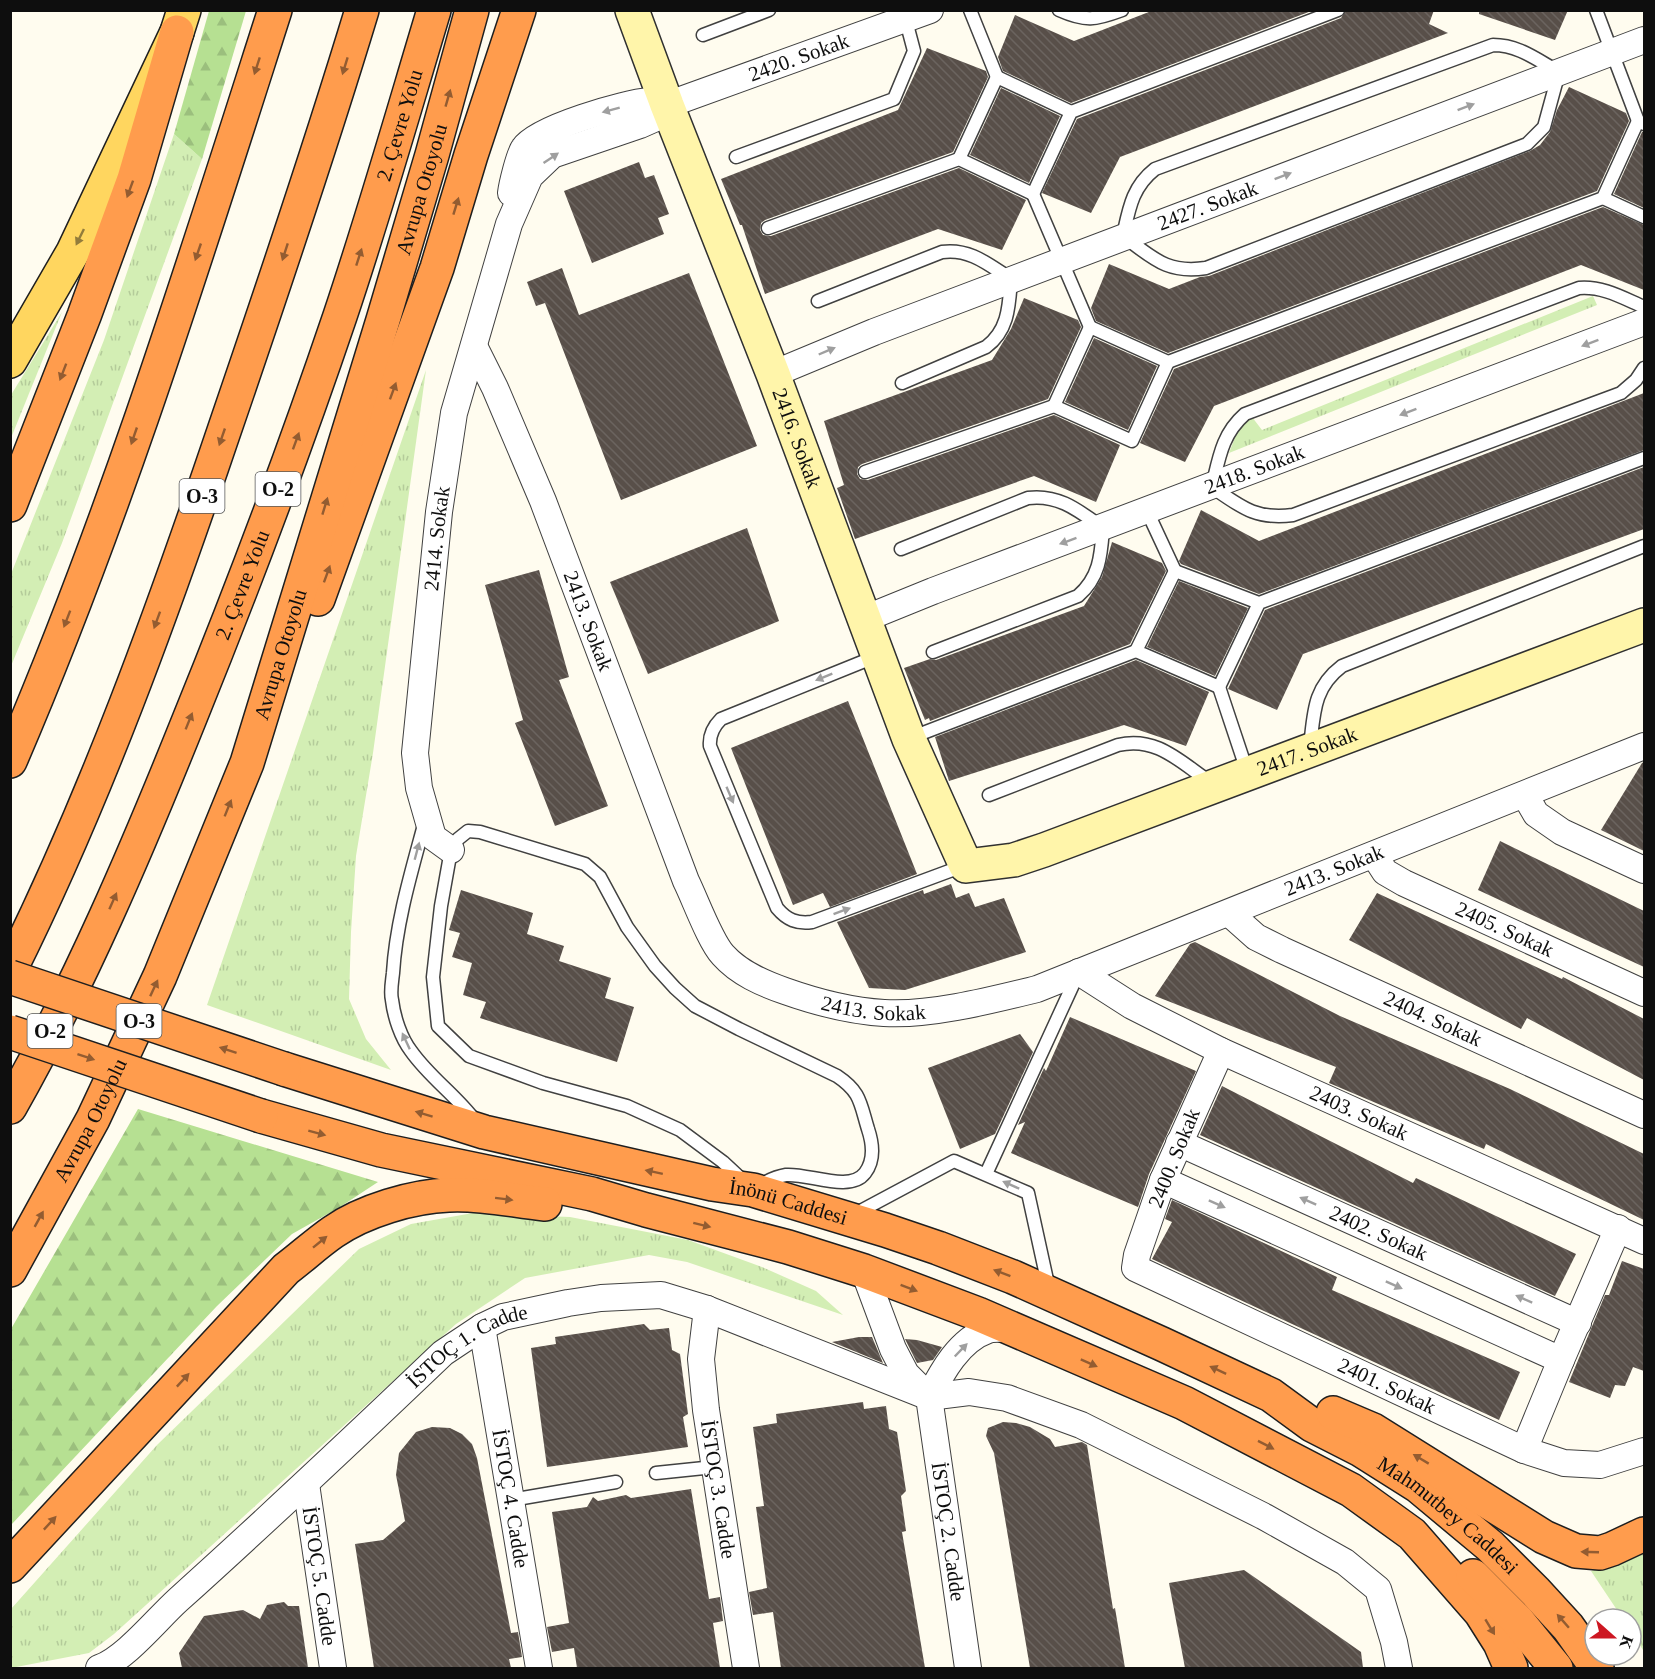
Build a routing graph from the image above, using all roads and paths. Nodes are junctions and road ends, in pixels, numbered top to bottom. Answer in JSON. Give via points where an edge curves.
{"nodes":[{"id":1,"x":275,"y":10,"type":"edge"},
{"id":2,"x":362,"y":10,"type":"edge"},
{"id":3,"x":434,"y":10,"type":"edge"},
{"id":4,"x":472,"y":10,"type":"edge"},
{"id":5,"x":519,"y":10,"type":"edge"},
{"id":6,"x":632,"y":10,"type":"edge"},
{"id":7,"x":769,"y":10,"type":"edge"},
{"id":8,"x":930,"y":10,"type":"edge"},
{"id":9,"x":970,"y":10,"type":"edge"},
{"id":10,"x":1059,"y":10,"type":"edge"},
{"id":11,"x":1122,"y":10,"type":"edge"},
{"id":12,"x":1338,"y":10,"type":"edge"},
{"id":13,"x":1596,"y":10,"type":"edge"},
{"id":14,"x":904,"y":15,"type":"edge"},
{"id":15,"x":181,"y":21,"type":"edge"},
{"id":16,"x":703,"y":35,"type":"dead end"},
{"id":17,"x":1644,"y":40,"type":"edge"},
{"id":18,"x":1611,"y":52,"type":"junction"},
{"id":19,"x":1558,"y":72,"type":"junction"},
{"id":20,"x":997,"y":78,"type":"junction"},
{"id":21,"x":667,"y":105,"type":"junction"},
{"id":22,"x":1071,"y":111,"type":"junction"},
{"id":23,"x":1641,"y":122,"type":"edge"},
{"id":24,"x":735,"y":157,"type":"dead end"},
{"id":25,"x":959,"y":159,"type":"junction"},
{"id":26,"x":1033,"y":194,"type":"junction"},
{"id":27,"x":1603,"y":198,"type":"junction"},
{"id":28,"x":1644,"y":217,"type":"edge"},
{"id":29,"x":768,"y":228,"type":"dead end"},
{"id":30,"x":1124,"y":236,"type":"junction"},
{"id":31,"x":1061,"y":260,"type":"junction"},
{"id":32,"x":1011,"y":279,"type":"junction"},
{"id":33,"x":818,"y":301,"type":"dead end"},
{"id":34,"x":1644,"y":307,"type":"edge"},
{"id":35,"x":1644,"y":322,"type":"edge"},
{"id":36,"x":1090,"y":327,"type":"junction"},
{"id":37,"x":474,"y":346,"type":"junction"},
{"id":38,"x":10,"y":361,"type":"edge"},
{"id":39,"x":1168,"y":362,"type":"junction"},
{"id":40,"x":1644,"y":368,"type":"edge"},
{"id":41,"x":773,"y":374,"type":"junction"},
{"id":42,"x":902,"y":383,"type":"dead end"},
{"id":43,"x":1054,"y":406,"type":"junction"},
{"id":44,"x":1644,"y":458,"type":"edge"},
{"id":45,"x":865,"y":472,"type":"dead end"},
{"id":46,"x":1212,"y":486,"type":"junction"},
{"id":47,"x":10,"y":505,"type":"edge"},
{"id":48,"x":1147,"y":511,"type":"junction"},
{"id":49,"x":1103,"y":528,"type":"junction"},
{"id":50,"x":1644,"y":546,"type":"edge"},
{"id":51,"x":901,"y":549,"type":"dead end"},
{"id":52,"x":1175,"y":571,"type":"junction"},
{"id":53,"x":1259,"y":603,"type":"junction"},
{"id":54,"x":864,"y":619,"type":"junction"},
{"id":55,"x":1644,"y":625,"type":"edge"},
{"id":56,"x":1136,"y":651,"type":"junction"},
{"id":57,"x":933,"y":652,"type":"dead end"},
{"id":58,"x":878,"y":655,"type":"junction"},
{"id":59,"x":1219,"y":687,"type":"junction"},
{"id":60,"x":909,"y":739,"type":"junction"},
{"id":61,"x":1644,"y":746,"type":"edge"},
{"id":62,"x":1310,"y":752,"type":"junction"},
{"id":63,"x":10,"y":761,"type":"edge"},
{"id":64,"x":247,"y":763,"type":"junction"},
{"id":65,"x":1248,"y":775,"type":"junction"},
{"id":66,"x":1216,"y":787,"type":"junction"},
{"id":67,"x":989,"y":795,"type":"dead end"},
{"id":68,"x":1525,"y":795,"type":"junction"},
{"id":69,"x":426,"y":818,"type":"junction"},
{"id":70,"x":451,"y":850,"type":"junction"},
{"id":71,"x":1374,"y":855,"type":"junction"},
{"id":72,"x":966,"y":866,"type":"junction"},
{"id":73,"x":1644,"y":870,"type":"edge"},
{"id":74,"x":1229,"y":913,"type":"junction"},
{"id":75,"x":10,"y":970,"type":"edge"},
{"id":76,"x":1079,"y":972,"type":"junction"},
{"id":77,"x":10,"y":977,"type":"edge"},
{"id":78,"x":1644,"y":993,"type":"edge"},
{"id":79,"x":10,"y":1032,"type":"edge"},
{"id":80,"x":1221,"y":1051,"type":"junction"},
{"id":81,"x":10,"y":1107,"type":"edge"},
{"id":82,"x":1644,"y":1115,"type":"edge"},
{"id":83,"x":484,"y":1132,"type":"junction"},
{"id":84,"x":1179,"y":1143,"type":"junction"},
{"id":85,"x":986,"y":1174,"type":"junction"},
{"id":86,"x":1163,"y":1180,"type":"junction"},
{"id":87,"x":753,"y":1190,"type":"junction"},
{"id":88,"x":646,"y":1210,"type":"junction"},
{"id":89,"x":847,"y":1218,"type":"junction"},
{"id":90,"x":1618,"y":1228,"type":"junction"},
{"id":91,"x":1644,"y":1240,"type":"edge"},
{"id":92,"x":1135,"y":1269,"type":"joint"},
{"id":93,"x":10,"y":1270,"type":"edge"},
{"id":94,"x":864,"y":1271,"type":"junction"},
{"id":95,"x":1050,"y":1293,"type":"junction"},
{"id":96,"x":707,"y":1309,"type":"junction"},
{"id":97,"x":1578,"y":1323,"type":"junction"},
{"id":98,"x":482,"y":1327,"type":"junction"},
{"id":99,"x":1012,"y":1328,"type":"junction"},
{"id":100,"x":1561,"y":1360,"type":"junction"},
{"id":101,"x":1271,"y":1395,"type":"junction"},
{"id":102,"x":928,"y":1397,"type":"junction"},
{"id":103,"x":1524,"y":1450,"type":"junction"},
{"id":104,"x":1644,"y":1451,"type":"edge"},
{"id":105,"x":714,"y":1467,"type":"junction"},
{"id":106,"x":656,"y":1473,"type":"dead end"},
{"id":107,"x":615,"y":1482,"type":"dead end"},
{"id":108,"x":306,"y":1484,"type":"junction"},
{"id":109,"x":511,"y":1500,"type":"junction"},
{"id":110,"x":1412,"y":1534,"type":"junction"},
{"id":111,"x":1644,"y":1534,"type":"edge"},
{"id":112,"x":10,"y":1566,"type":"edge"},
{"id":113,"x":129,"y":1659,"type":"edge"},
{"id":114,"x":99,"y":1668,"type":"edge"},
{"id":115,"x":333,"y":1668,"type":"edge"},
{"id":116,"x":539,"y":1668,"type":"edge"},
{"id":117,"x":746,"y":1668,"type":"edge"},
{"id":118,"x":968,"y":1668,"type":"edge"},
{"id":119,"x":1399,"y":1668,"type":"edge"},
{"id":120,"x":1511,"y":1668,"type":"edge"},
{"id":121,"x":1556,"y":1668,"type":"edge"},
{"id":122,"x":1597,"y":1668,"type":"edge"}],
"edges":[{"from":1,"to":63,"type":"highway","one_way":true,"via":[[213,210],[128,454],[34,707]]},
{"from":2,"to":75,"type":"highway","number":"O-3","one_way":true,"via":[[280,267],[152,636],[49,892]]},
{"from":81,"to":3,"type":"highway","name":"2. Çevre Yolu","number":"O-2","one_way":true,"via":[[89,954],[217,651],[340,315]]},
{"from":64,"to":4,"type":"highway","name":"Avrupa Otoyolu","number":"O-3","one_way":true,"via":[[422,188]]},
{"from":64,"to":5,"type":"highway","one_way":true,"via":[[283,694],[322,589],[437,268]]},
{"from":6,"to":21,"type":"street","name":"2416. Sokak"},
{"from":7,"to":16,"type":"lane"},
{"from":8,"to":14,"type":"street","name":"2420. Sokak"},
{"from":9,"to":20,"type":"lane"},
{"from":10,"to":11,"type":"lane","via":[[1096,19]]},
{"from":12,"to":22,"type":"lane"},
{"from":13,"to":18,"type":"lane"},
{"from":14,"to":21,"type":"street","name":"2420. Sokak"},
{"from":14,"to":24,"type":"lane","via":[[914,51],[894,99]]},
{"from":15,"to":38,"type":"main road","one_way":true,"via":[[78,242]]},
{"from":15,"to":47,"type":"highway","one_way":true,"via":[[134,179]]},
{"from":17,"to":18,"type":"street","name":"2427. Sokak"},
{"from":18,"to":19,"type":"street","name":"2427. Sokak"},
{"from":18,"to":23,"type":"lane"},
{"from":30,"to":19,"type":"street","name":"2427. Sokak","one_way":true},
{"from":19,"to":30,"type":"lane","via":[[1511,46],[1493,45],[1155,169],[1134,192]]},
{"from":19,"to":30,"type":"lane","via":[[1544,127],[1527,144],[1206,268],[1168,267]]},
{"from":20,"to":22,"type":"lane"},
{"from":20,"to":25,"type":"lane"},
{"from":21,"to":37,"type":"street","name":"2414. Sokak","via":[[658,117],[640,126],[552,155],[530,176],[509,224]]},
{"from":21,"to":41,"type":"street","name":"2416. Sokak"},
{"from":22,"to":26,"type":"lane"},
{"from":23,"to":27,"type":"lane"},
{"from":25,"to":26,"type":"lane"},
{"from":25,"to":29,"type":"lane"},
{"from":26,"to":31,"type":"lane"},
{"from":27,"to":28,"type":"lane"},
{"from":27,"to":39,"type":"lane"},
{"from":30,"to":31,"type":"street","name":"2427. Sokak"},
{"from":31,"to":32,"type":"street","name":"2427. Sokak"},
{"from":31,"to":36,"type":"lane"},
{"from":32,"to":33,"type":"lane","via":[[970,254],[942,252]]},
{"from":41,"to":32,"type":"street","name":"2427. Sokak","one_way":true},
{"from":32,"to":42,"type":"lane","via":[[1008,315],[993,341]]},
{"from":34,"to":46,"type":"lane","via":[[1604,290],[1579,288],[1245,414],[1225,438]]},
{"from":35,"to":46,"type":"street","name":"2418. Sokak","one_way":true},
{"from":36,"to":39,"type":"lane"},
{"from":36,"to":43,"type":"lane"},
{"from":37,"to":69,"type":"street","name":"2414. Sokak","via":[[454,413],[424,645],[415,753]]},
{"from":37,"to":76,"type":"street","name":"2413. Sokak","via":[[543,501],[686,881],[722,954],[748,976],[769,986],[802,997],[884,1013],[989,1001],[1037,989]]},
{"from":39,"to":43,"type":"lane","via":[[1132,441]]},
{"from":40,"to":46,"type":"lane","via":[[1621,393],[1293,515],[1254,513]]},
{"from":41,"to":54,"type":"street","name":"2416. Sokak"},
{"from":43,"to":45,"type":"lane"},
{"from":44,"to":53,"type":"lane"},
{"from":46,"to":48,"type":"street","name":"2418. Sokak"},
{"from":48,"to":49,"type":"street","name":"2418. Sokak"},
{"from":48,"to":52,"type":"lane"},
{"from":49,"to":51,"type":"lane","via":[[1059,500],[1028,498]]},
{"from":49,"to":54,"type":"street","name":"2418. Sokak","one_way":true},
{"from":49,"to":57,"type":"lane","via":[[1097,572],[1078,596]]},
{"from":50,"to":62,"type":"lane","via":[[1342,666],[1319,693]]},
{"from":52,"to":53,"type":"lane"},
{"from":52,"to":56,"type":"lane"},
{"from":53,"to":59,"type":"lane"},
{"from":54,"to":58,"type":"street","name":"2416. Sokak"},
{"from":55,"to":62,"type":"street","name":"2417. Sokak"},
{"from":56,"to":59,"type":"lane"},
{"from":56,"to":60,"type":"lane"},
{"from":58,"to":60,"type":"street","name":"2416. Sokak"},
{"from":58,"to":72,"type":"lane","one_way":true,"via":[[721,719],[711,732],[710,746],[777,908],[792,921],[812,922]]},
{"from":59,"to":65,"type":"lane"},
{"from":60,"to":72,"type":"street","name":"2416. Sokak"},
{"from":61,"to":68,"type":"street","name":"2413. Sokak"},
{"from":62,"to":65,"type":"street","name":"2417. Sokak"},
{"from":93,"to":64,"type":"highway","name":"Avrupa Otoyolu","number":"O-3","one_way":true,"via":[[93,1119],[160,976]]},
{"from":65,"to":66,"type":"street","name":"2417. Sokak"},
{"from":66,"to":67,"type":"lane","via":[[1162,749],[1130,742]]},
{"from":66,"to":72,"type":"street","name":"2417. Sokak","via":[[1014,860]]},
{"from":68,"to":71,"type":"street","name":"2413. Sokak"},
{"from":68,"to":73,"type":"street","via":[[1536,814],[1562,832]]},
{"from":69,"to":70,"type":"street","name":"2414. Sokak","via":[[433,837]]},
{"from":83,"to":69,"type":"lane","one_way":true,"via":[[463,1104],[410,1050],[391,999],[394,951]]},
{"from":70,"to":87,"type":"lane","via":[[433,977],[438,1026],[469,1056],[543,1083],[627,1106],[680,1130]]},
{"from":70,"to":87,"type":"lane","via":[[468,831],[480,831],[585,864],[600,877],[627,927],[656,966],[695,1006],[850,1084],[858,1094],[872,1143],[871,1165],[861,1178],[827,1180],[788,1175],[771,1179]]},
{"from":71,"to":74,"type":"street","name":"2413. Sokak"},
{"from":71,"to":78,"type":"street","name":"2405. Sokak","via":[[1385,872],[1404,883]]},
{"from":74,"to":76,"type":"street","name":"2413. Sokak"},
{"from":74,"to":82,"type":"street","name":"2404. Sokak","via":[[1256,937],[1282,950]]},
{"from":76,"to":80,"type":"street","name":"2403. Sokak","via":[[1132,1006]]},
{"from":76,"to":85,"type":"lane"},
{"from":83,"to":77,"type":"highway","name":"İnönü Caddesi","one_way":true,"bridge":true},
{"from":79,"to":88,"type":"highway","one_way":true,"bridge":true,"via":[[261,1116],[381,1150],[592,1194]]},
{"from":80,"to":84,"type":"street","name":"2400. Sokak"},
{"from":80,"to":90,"type":"street","name":"2403. Sokak"},
{"from":87,"to":83,"type":"highway","name":"İnönü Caddesi","one_way":true},
{"from":84,"to":86,"type":"street","name":"2400. Sokak"},
{"from":97,"to":84,"type":"street","name":"2402. Sokak","one_way":true},
{"from":85,"to":89,"type":"lane","via":[[954,1161]]},
{"from":95,"to":85,"type":"lane","one_way":true,"via":[[1028,1193]]},
{"from":86,"to":92,"type":"street","name":"2400. Sokak"},
{"from":86,"to":100,"type":"street","name":"2402. Sokak","one_way":true},
{"from":87,"to":89,"type":"highway","name":"İnönü Caddesi"},
{"from":88,"to":94,"type":"highway","one_way":true},
{"from":112,"to":88,"type":"highway","one_way":true,"via":[[286,1269],[334,1231],[371,1212],[449,1195]]},
{"from":95,"to":89,"type":"highway","name":"İnönü Caddesi","one_way":true,"via":[[938,1248]]},
{"from":90,"to":91,"type":"street","name":"2403. Sokak"},
{"from":90,"to":97,"type":"street"},
{"from":92,"to":103,"type":"street","name":"2401. Sokak"},
{"from":94,"to":99,"type":"highway","one_way":true},
{"from":94,"to":102,"type":"street","via":[[893,1349],[906,1374]]},
{"from":101,"to":95,"type":"highway","name":"İnönü Caddesi","one_way":true},
{"from":96,"to":98,"type":"street","name":"İSTOÇ 1. Cadde","via":[[661,1295],[601,1298],[503,1317]]},
{"from":96,"to":102,"type":"street","name":"İSTOÇ 1. Cadde"},
{"from":96,"to":105,"type":"street","name":"İSTOÇ 3. Cadde","via":[[701,1359]]},
{"from":97,"to":100,"type":"street"},
{"from":98,"to":108,"type":"street","name":"İSTOÇ 1. Cadde","via":[[443,1353]]},
{"from":98,"to":109,"type":"street","name":"İSTOÇ 4. Cadde"},
{"from":102,"to":99,"type":"street","one_way":true,"via":[[964,1345],[988,1330]]},
{"from":99,"to":110,"type":"highway","one_way":true,"via":[[1184,1403],[1278,1451],[1351,1490]]},
{"from":100,"to":103,"type":"street"},
{"from":111,"to":101,"type":"highway","one_way":true,"via":[[1612,1549],[1576,1551],[1544,1537],[1373,1430],[1315,1406]]},
{"from":122,"to":101,"type":"highway","name":"Mahmutbey Caddesi","one_way":true,"via":[[1568,1627],[1490,1546],[1408,1480],[1312,1425]]},
{"from":102,"to":118,"type":"street","name":"İSTOÇ 2. Cadde"},
{"from":102,"to":119,"type":"street","via":[[969,1392],[1007,1398],[1081,1425],[1346,1562],[1378,1589]]},
{"from":103,"to":104,"type":"street","name":"2401. Sokak","via":[[1564,1463],[1600,1466]]},
{"from":105,"to":106,"type":"lane"},
{"from":105,"to":117,"type":"street","name":"İSTOÇ 3. Cadde"},
{"from":107,"to":109,"type":"lane"},
{"from":108,"to":113,"type":"street","name":"İSTOÇ 1. Cadde","via":[[155,1621]]},
{"from":108,"to":115,"type":"street","name":"İSTOÇ 5. Cadde"},
{"from":109,"to":116,"type":"street","name":"İSTOÇ 4. Cadde"},
{"from":110,"to":120,"type":"highway","one_way":true,"via":[[1481,1613]]},
{"from":110,"to":121,"type":"highway","name":"Mahmutbey Caddesi","via":[[1473,1575]]},
{"from":113,"to":114,"type":"street","name":"İSTOÇ 1. Cadde"}]}
